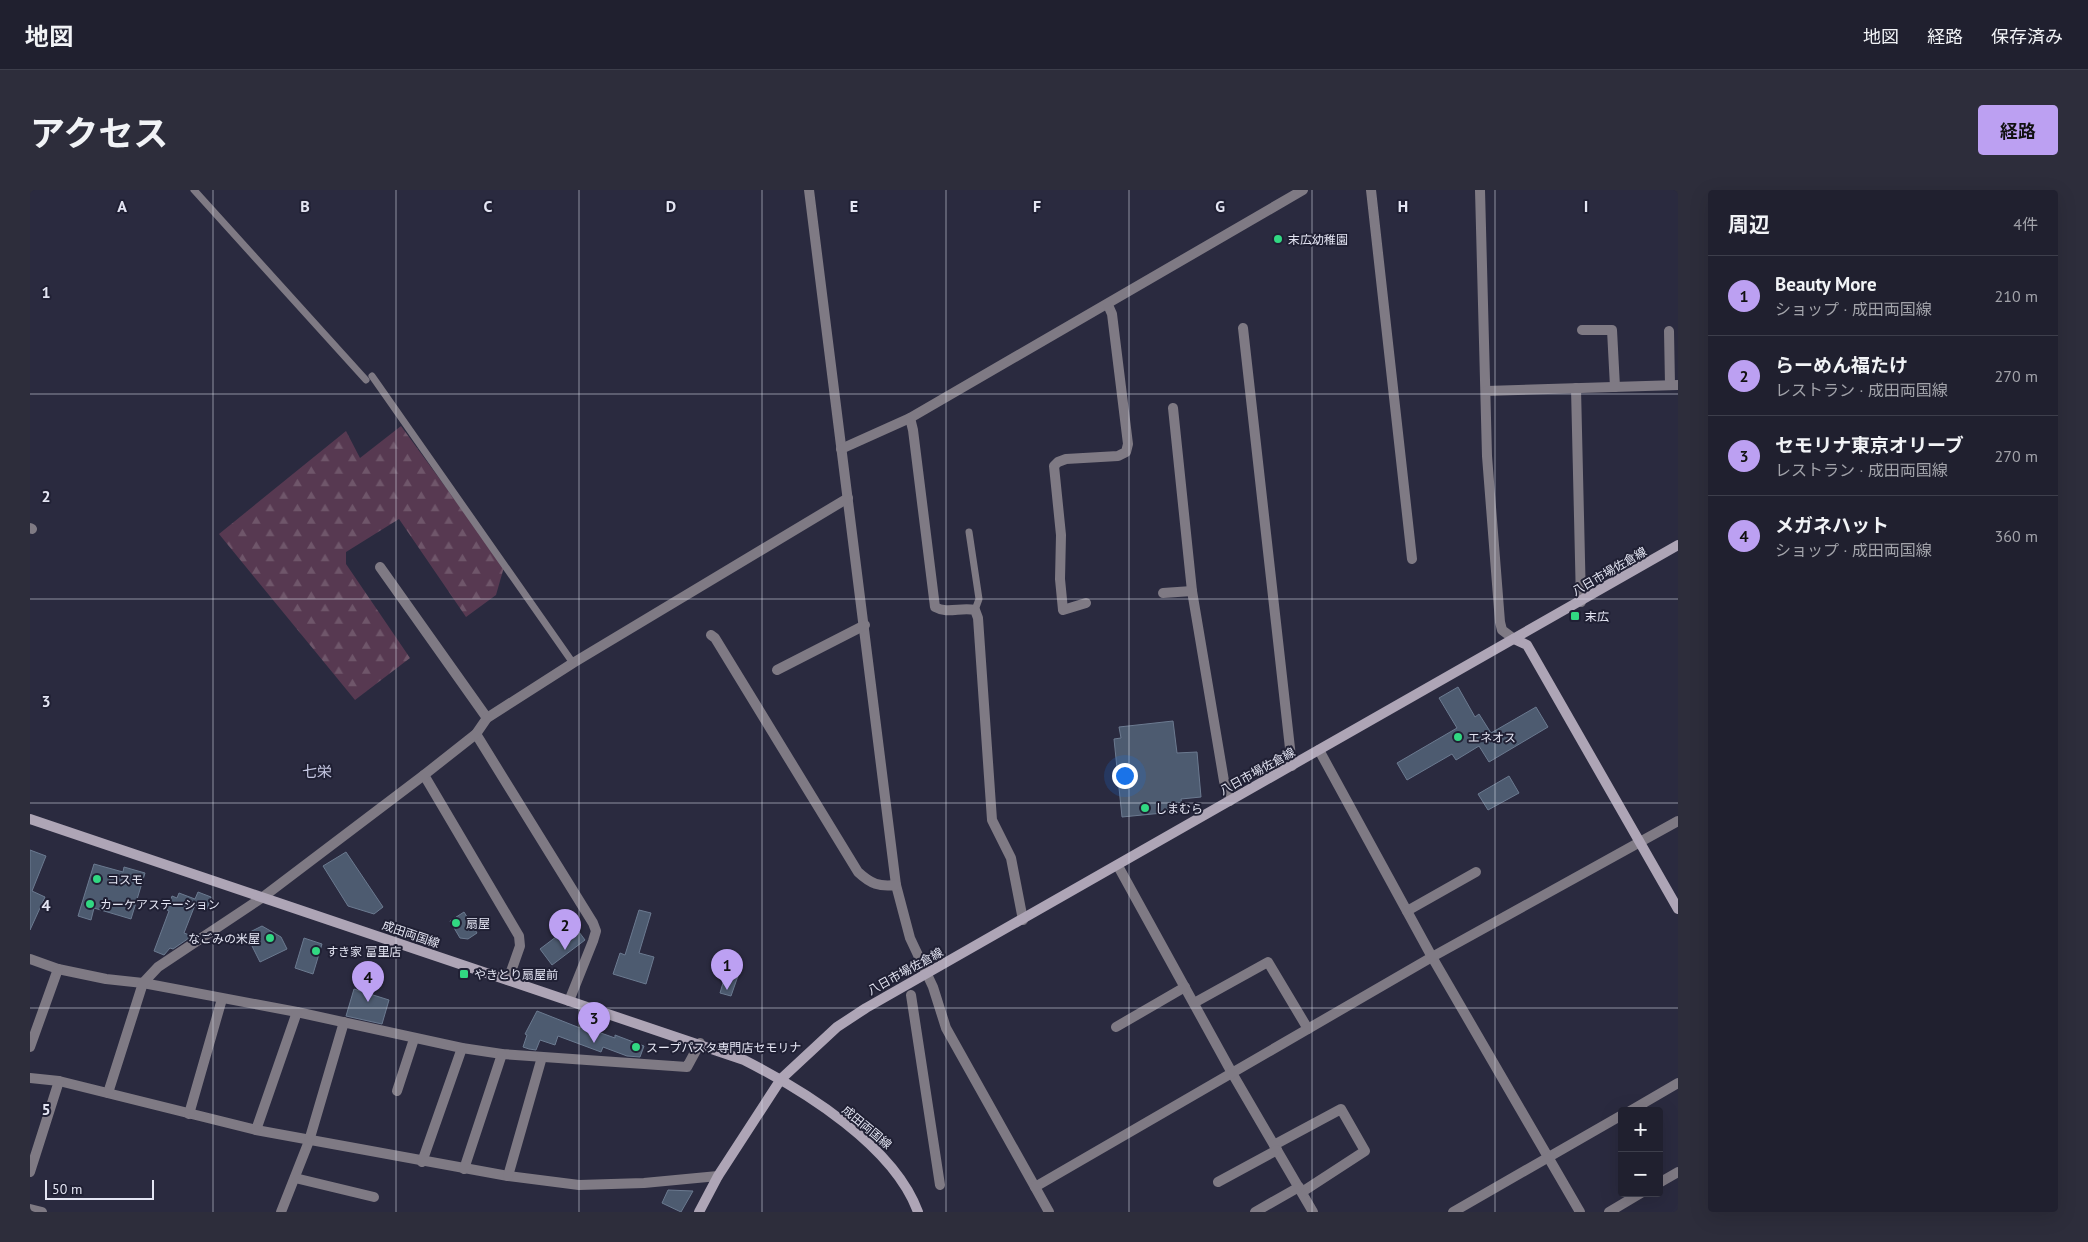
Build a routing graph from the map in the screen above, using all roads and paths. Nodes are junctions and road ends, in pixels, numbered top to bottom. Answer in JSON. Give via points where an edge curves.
{"nodes":[{"id":1,"x":194,"y":190,"type":"edge"},
{"id":2,"x":1303,"y":190,"type":"edge"},
{"id":3,"x":1371,"y":190,"type":"edge"},
{"id":4,"x":1480,"y":190,"type":"edge"},
{"id":5,"x":810,"y":191,"type":"edge"},
{"id":6,"x":1108,"y":305,"type":"junction"},
{"id":7,"x":1243,"y":328,"type":"dead end"},
{"id":8,"x":1582,"y":330,"type":"dead end"},
{"id":9,"x":1669,"y":331,"type":"dead end"},
{"id":10,"x":1674,"y":385,"type":"edge"},
{"id":11,"x":1615,"y":387,"type":"junction"},
{"id":12,"x":1576,"y":388,"type":"junction"},
{"id":13,"x":1486,"y":391,"type":"junction"},
{"id":14,"x":1173,"y":408,"type":"dead end"},
{"id":15,"x":910,"y":418,"type":"junction"},
{"id":16,"x":841,"y":449,"type":"junction"},
{"id":17,"x":848,"y":498,"type":"junction"},
{"id":18,"x":970,"y":532,"type":"dead end"},
{"id":19,"x":1678,"y":545,"type":"edge"},
{"id":20,"x":1412,"y":559,"type":"dead end"},
{"id":21,"x":380,"y":568,"type":"dead end"},
{"id":22,"x":1192,"y":591,"type":"junction"},
{"id":23,"x":1163,"y":593,"type":"dead end"},
{"id":24,"x":1581,"y":602,"type":"junction"},
{"id":25,"x":1086,"y":603,"type":"dead end"},
{"id":26,"x":975,"y":610,"type":"junction"},
{"id":27,"x":864,"y":625,"type":"junction"},
{"id":28,"x":711,"y":635,"type":"dead end"},
{"id":29,"x":1514,"y":639,"type":"junction"},
{"id":30,"x":573,"y":663,"type":"junction"},
{"id":31,"x":777,"y":670,"type":"dead end"},
{"id":32,"x":488,"y":718,"type":"junction"},
{"id":33,"x":476,"y":734,"type":"junction"},
{"id":34,"x":1319,"y":750,"type":"junction"},
{"id":35,"x":1292,"y":766,"type":"junction"},
{"id":36,"x":424,"y":775,"type":"junction"},
{"id":37,"x":1230,"y":801,"type":"junction"},
{"id":38,"x":30,"y":819,"type":"edge"},
{"id":39,"x":1678,"y":820,"type":"edge"},
{"id":40,"x":1641,"y":842,"type":"junction"},
{"id":41,"x":1118,"y":866,"type":"junction"},
{"id":42,"x":1476,"y":872,"type":"dead end"},
{"id":43,"x":896,"y":884,"type":"junction"},
{"id":44,"x":263,"y":897,"type":"junction"},
{"id":45,"x":1678,"y":909,"type":"edge"},
{"id":46,"x":1408,"y":911,"type":"junction"},
{"id":47,"x":1023,"y":920,"type":"junction"},
{"id":48,"x":1432,"y":957,"type":"junction"},
{"id":49,"x":30,"y":959,"type":"edge"},
{"id":50,"x":58,"y":969,"type":"junction"},
{"id":51,"x":927,"y":973,"type":"junction"},
{"id":52,"x":508,"y":980,"type":"junction"},
{"id":53,"x":143,"y":983,"type":"junction"},
{"id":54,"x":1185,"y":987,"type":"junction"},
{"id":55,"x":911,"y":995,"type":"dead end"},
{"id":56,"x":222,"y":999,"type":"junction"},
{"id":57,"x":569,"y":1001,"type":"junction"},
{"id":58,"x":1194,"y":1003,"type":"junction"},
{"id":59,"x":297,"y":1012,"type":"junction"},
{"id":60,"x":344,"y":1022,"type":"junction"},
{"id":61,"x":1116,"y":1027,"type":"dead end"},
{"id":62,"x":1308,"y":1029,"type":"junction"},
{"id":63,"x":414,"y":1039,"type":"junction"},
{"id":64,"x":700,"y":1043,"type":"junction"},
{"id":65,"x":30,"y":1047,"type":"edge"},
{"id":66,"x":462,"y":1048,"type":"junction"},
{"id":67,"x":502,"y":1054,"type":"junction"},
{"id":68,"x":542,"y":1057,"type":"junction"},
{"id":69,"x":1232,"y":1073,"type":"junction"},
{"id":70,"x":30,"y":1078,"type":"edge"},
{"id":71,"x":781,"y":1079,"type":"junction"},
{"id":72,"x":59,"y":1081,"type":"junction"},
{"id":73,"x":1678,"y":1083,"type":"edge"},
{"id":74,"x":397,"y":1091,"type":"dead end"},
{"id":75,"x":108,"y":1093,"type":"junction"},
{"id":76,"x":1637,"y":1107,"type":"edge"},
{"id":77,"x":190,"y":1114,"type":"junction"},
{"id":78,"x":1618,"y":1117,"type":"edge"},
{"id":79,"x":256,"y":1130,"type":"junction"},
{"id":80,"x":309,"y":1141,"type":"junction"},
{"id":81,"x":1275,"y":1148,"type":"junction"},
{"id":82,"x":1548,"y":1157,"type":"junction"},
{"id":83,"x":422,"y":1162,"type":"junction"},
{"id":84,"x":464,"y":1168,"type":"junction"},
{"id":85,"x":30,"y":1172,"type":"edge"},
{"id":86,"x":1678,"y":1172,"type":"edge"},
{"id":87,"x":508,"y":1176,"type":"junction"},
{"id":88,"x":718,"y":1176,"type":"junction"},
{"id":89,"x":295,"y":1178,"type":"junction"},
{"id":90,"x":1663,"y":1181,"type":"edge"},
{"id":91,"x":1218,"y":1182,"type":"dead end"},
{"id":92,"x":940,"y":1185,"type":"dead end"},
{"id":93,"x":1035,"y":1187,"type":"junction"},
{"id":94,"x":1300,"y":1189,"type":"junction"},
{"id":95,"x":1634,"y":1197,"type":"edge"},
{"id":96,"x":374,"y":1198,"type":"dead end"},
{"id":97,"x":30,"y":1209,"type":"edge"},
{"id":98,"x":42,"y":1212,"type":"edge"},
{"id":99,"x":281,"y":1212,"type":"edge"},
{"id":100,"x":699,"y":1212,"type":"edge"},
{"id":101,"x":918,"y":1212,"type":"edge"},
{"id":102,"x":1049,"y":1212,"type":"edge"},
{"id":103,"x":1255,"y":1212,"type":"edge"},
{"id":104,"x":1313,"y":1212,"type":"edge"},
{"id":105,"x":1453,"y":1212,"type":"edge"},
{"id":106,"x":1580,"y":1212,"type":"edge"},
{"id":107,"x":1609,"y":1212,"type":"edge"}],
"edges":[{"from":1,"to":30,"type":"lane","via":[[369,378]]},
{"from":2,"to":6,"type":"street"},
{"from":3,"to":20,"type":"street"},
{"from":4,"to":13,"type":"street"},
{"from":5,"to":16,"type":"street"},
{"from":6,"to":15,"type":"street"},
{"from":6,"to":25,"type":"street","via":[[1112,314],[1128,444],[1126,452],[1118,456],[1066,459],[1054,466],[1064,610]]},
{"from":7,"to":35,"type":"street"},
{"from":8,"to":11,"type":"street","via":[[1612,330]]},
{"from":9,"to":10,"type":"street"},
{"from":10,"to":11,"type":"street"},
{"from":11,"to":12,"type":"street"},
{"from":12,"to":13,"type":"street"},
{"from":12,"to":24,"type":"street"},
{"from":13,"to":29,"type":"street","via":[[1500,622],[1502,630]]},
{"from":14,"to":22,"type":"street"},
{"from":15,"to":16,"type":"street"},
{"from":15,"to":26,"type":"street","via":[[934,607],[942,611]]},
{"from":16,"to":17,"type":"street"},
{"from":17,"to":27,"type":"street"},
{"from":17,"to":30,"type":"street"},
{"from":18,"to":26,"type":"lane","via":[[979,599]]},
{"from":19,"to":24,"type":"main road","name":"八日市場佐倉線"},
{"from":21,"to":32,"type":"street"},
{"from":22,"to":23,"type":"street"},
{"from":22,"to":37,"type":"street"},
{"from":24,"to":29,"type":"main road","name":"八日市場佐倉線"},
{"from":26,"to":47,"type":"street","via":[[992,820],[1011,858]]},
{"from":27,"to":31,"type":"street"},
{"from":27,"to":43,"type":"street"},
{"from":28,"to":43,"type":"street","via":[[858,872],[874,884],[884,887]]},
{"from":29,"to":34,"type":"main road","name":"八日市場佐倉線"},
{"from":29,"to":40,"type":"main road","via":[[1527,645]]},
{"from":30,"to":32,"type":"street"},
{"from":32,"to":33,"type":"street"},
{"from":33,"to":36,"type":"street"},
{"from":33,"to":57,"type":"street","via":[[596,931]]},
{"from":34,"to":35,"type":"main road","name":"八日市場佐倉線"},
{"from":34,"to":46,"type":"street"},
{"from":35,"to":37,"type":"main road","name":"八日市場佐倉線"},
{"from":36,"to":44,"type":"street"},
{"from":36,"to":52,"type":"street","via":[[519,936],[520,946]]},
{"from":37,"to":41,"type":"main road","name":"八日市場佐倉線"},
{"from":38,"to":44,"type":"main road","name":"成田両国線"},
{"from":39,"to":40,"type":"street"},
{"from":40,"to":45,"type":"main road"},
{"from":40,"to":48,"type":"street"},
{"from":41,"to":47,"type":"main road","name":"八日市場佐倉線"},
{"from":41,"to":54,"type":"street"},
{"from":42,"to":46,"type":"street"},
{"from":43,"to":51,"type":"street","via":[[913,946]]},
{"from":44,"to":52,"type":"main road","name":"成田両国線"},
{"from":44,"to":53,"type":"street","via":[[158,967]]},
{"from":46,"to":48,"type":"street"},
{"from":47,"to":51,"type":"main road","name":"八日市場佐倉線"},
{"from":48,"to":62,"type":"street"},
{"from":48,"to":82,"type":"street"},
{"from":49,"to":50,"type":"street"},
{"from":50,"to":53,"type":"street"},
{"from":50,"to":65,"type":"street"},
{"from":51,"to":71,"type":"main road","name":"八日市場佐倉線","via":[[837,1027]]},
{"from":51,"to":93,"type":"street","via":[[946,1028]]},
{"from":52,"to":57,"type":"main road","name":"成田両国線"},
{"from":53,"to":56,"type":"street"},
{"from":53,"to":75,"type":"street"},
{"from":54,"to":58,"type":"street"},
{"from":54,"to":61,"type":"street"},
{"from":55,"to":92,"type":"street"},
{"from":56,"to":59,"type":"street"},
{"from":56,"to":77,"type":"street"},
{"from":57,"to":64,"type":"main road","name":"成田両国線"},
{"from":58,"to":62,"type":"street","via":[[1268,962]]},
{"from":58,"to":69,"type":"street"},
{"from":59,"to":60,"type":"street"},
{"from":59,"to":79,"type":"street"},
{"from":60,"to":63,"type":"street"},
{"from":60,"to":80,"type":"street"},
{"from":62,"to":69,"type":"street"},
{"from":63,"to":66,"type":"street"},
{"from":63,"to":74,"type":"street"},
{"from":64,"to":68,"type":"street","via":[[687,1067]]},
{"from":64,"to":71,"type":"main road","name":"成田両国線"},
{"from":66,"to":67,"type":"street"},
{"from":66,"to":83,"type":"street"},
{"from":67,"to":68,"type":"street"},
{"from":67,"to":84,"type":"street"},
{"from":68,"to":87,"type":"street"},
{"from":69,"to":81,"type":"street"},
{"from":69,"to":93,"type":"street"},
{"from":70,"to":72,"type":"street"},
{"from":71,"to":88,"type":"main road"},
{"from":71,"to":101,"type":"main road","name":"成田両国線","via":[[847,1124],[886,1160],[913,1198]]},
{"from":72,"to":75,"type":"street"},
{"from":72,"to":85,"type":"street"},
{"from":73,"to":76,"type":"street"},
{"from":75,"to":77,"type":"street"},
{"from":77,"to":79,"type":"street"},
{"from":78,"to":82,"type":"street"},
{"from":79,"to":80,"type":"street"},
{"from":80,"to":83,"type":"street"},
{"from":80,"to":89,"type":"street"},
{"from":81,"to":91,"type":"street"},
{"from":81,"to":94,"type":"street"},
{"from":81,"to":94,"type":"street","via":[[1341,1108],[1365,1151]]},
{"from":82,"to":105,"type":"street"},
{"from":82,"to":106,"type":"street"},
{"from":83,"to":84,"type":"street"},
{"from":84,"to":87,"type":"street"},
{"from":86,"to":90,"type":"street"},
{"from":87,"to":88,"type":"street","via":[[579,1185]]},
{"from":88,"to":100,"type":"main road"},
{"from":89,"to":96,"type":"street"},
{"from":89,"to":99,"type":"street"},
{"from":93,"to":102,"type":"street"},
{"from":94,"to":103,"type":"street"},
{"from":94,"to":104,"type":"street"},
{"from":95,"to":107,"type":"street"},
{"from":97,"to":98,"type":"street"}]}
